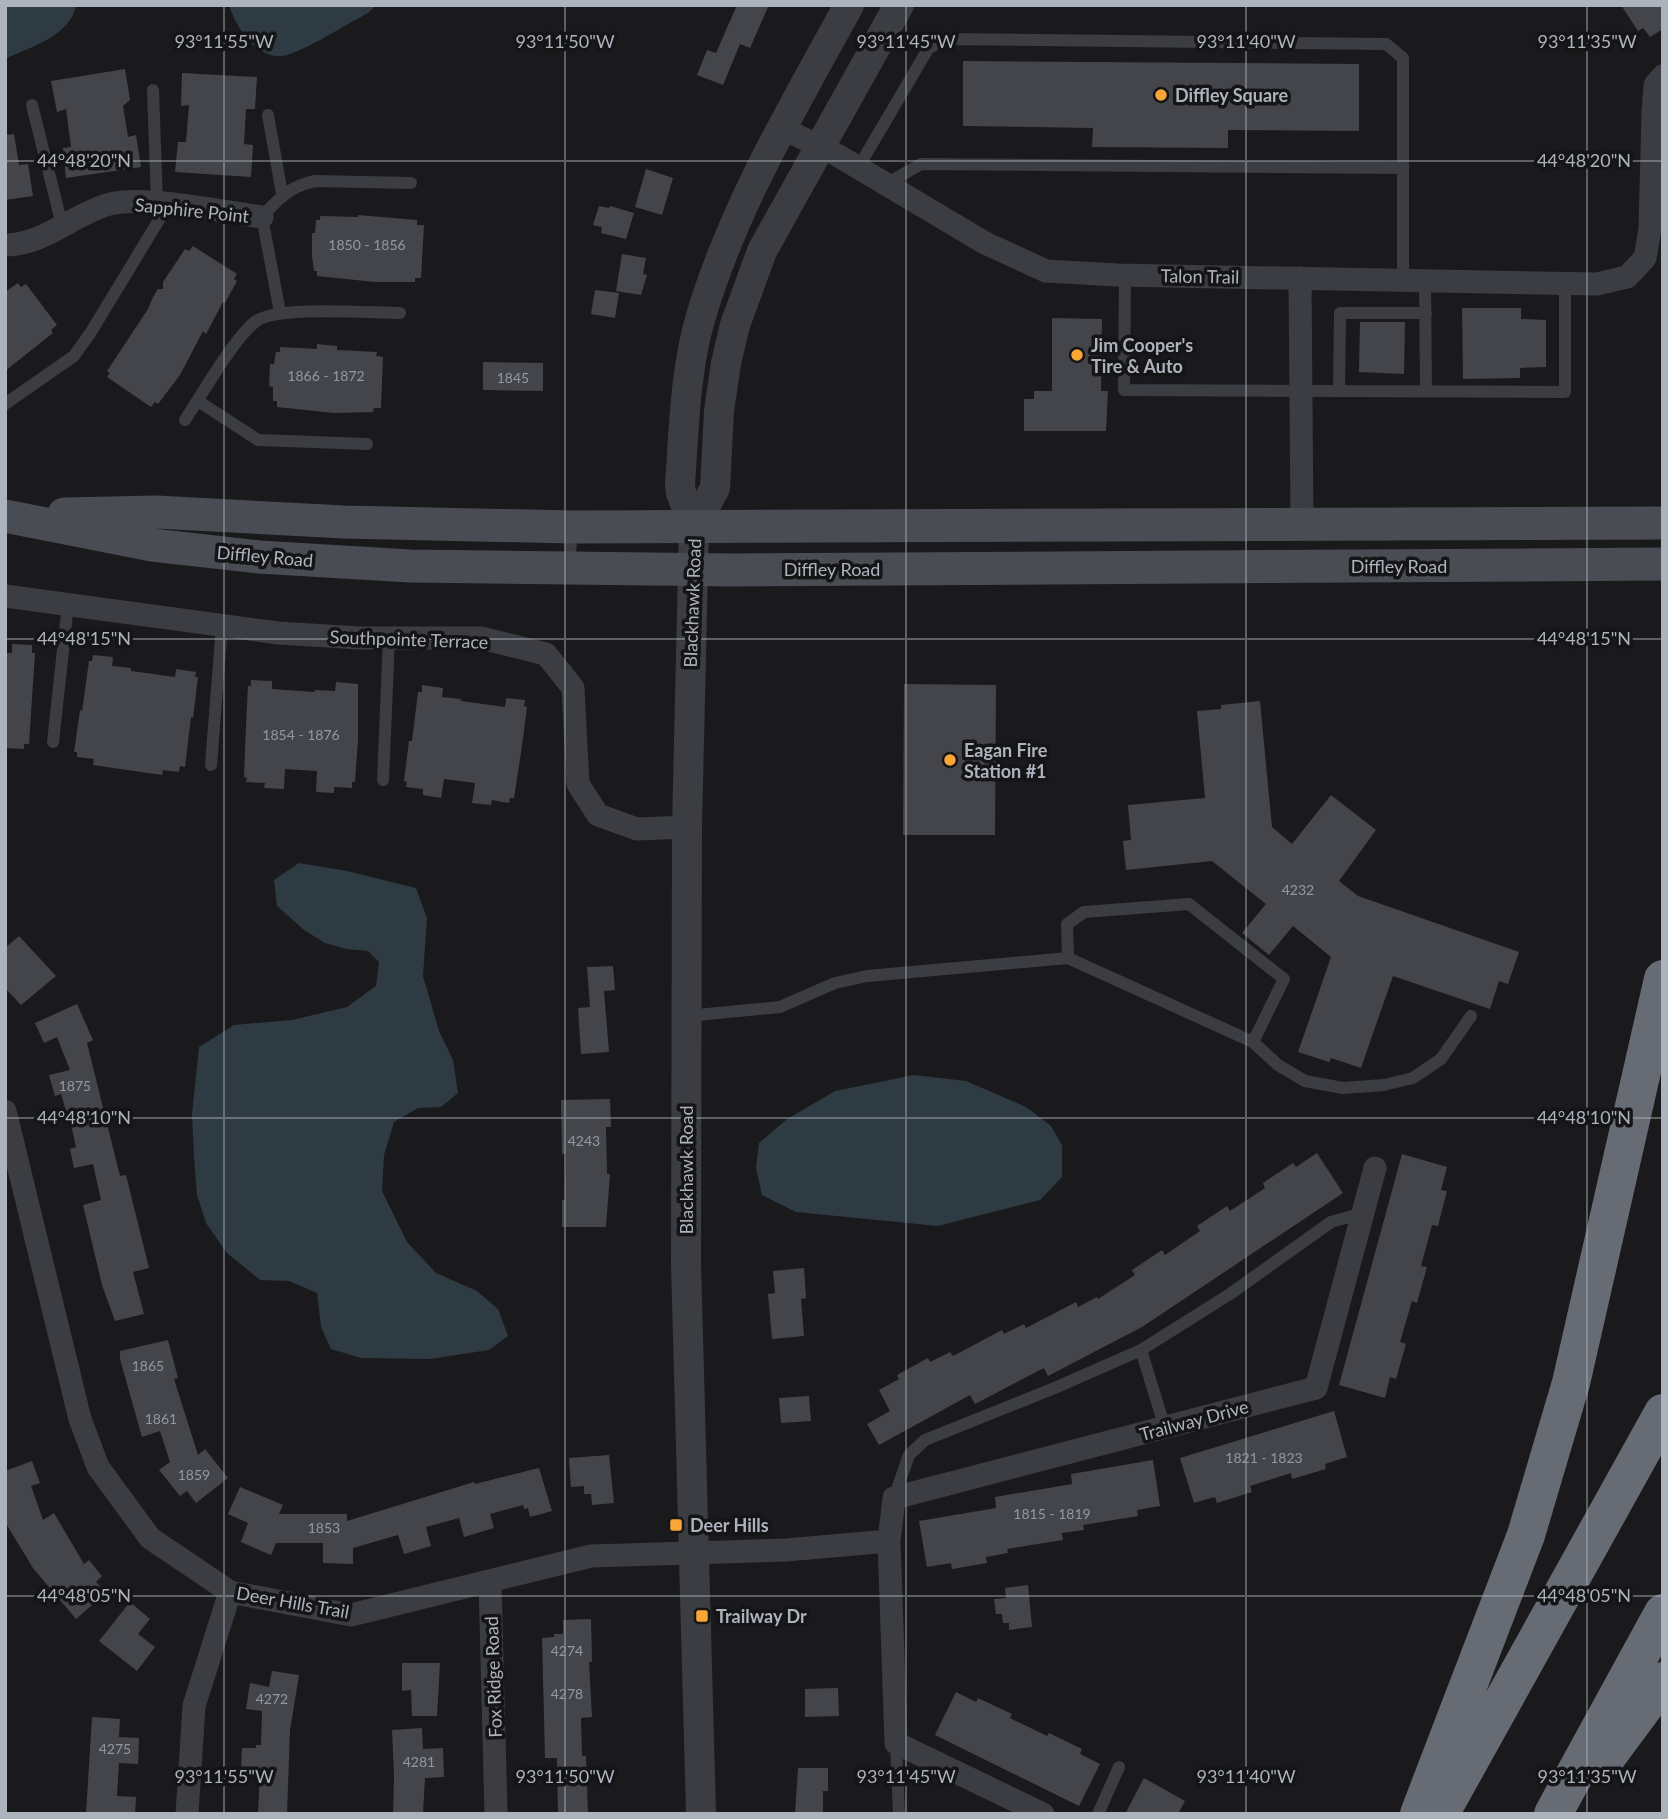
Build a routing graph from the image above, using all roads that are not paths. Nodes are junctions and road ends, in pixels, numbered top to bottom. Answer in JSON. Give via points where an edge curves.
{"nodes":[{"id":1,"x":849,"y":5,"type":"edge"},
{"id":2,"x":899,"y":5,"type":"edge"},
{"id":3,"x":1663,"y":76,"type":"edge"},
{"id":4,"x":153,"y":90,"type":"dead end"},
{"id":5,"x":32,"y":105,"type":"dead end"},
{"id":6,"x":268,"y":115,"type":"dead end"},
{"id":7,"x":782,"y":128,"type":"junction"},
{"id":8,"x":820,"y":147,"type":"junction"},
{"id":9,"x":858,"y":168,"type":"junction"},
{"id":10,"x":1403,"y":168,"type":"junction"},
{"id":11,"x":411,"y":183,"type":"dead end"},
{"id":12,"x":886,"y":184,"type":"junction"},
{"id":13,"x":282,"y":194,"type":"junction"},
{"id":14,"x":162,"y":204,"type":"junction"},
{"id":15,"x":262,"y":217,"type":"junction"},
{"id":16,"x":62,"y":225,"type":"junction"},
{"id":17,"x":5,"y":245,"type":"edge"},
{"id":18,"x":1125,"y":275,"type":"junction"},
{"id":19,"x":1300,"y":278,"type":"junction"},
{"id":20,"x":1414,"y":280,"type":"junction"},
{"id":21,"x":1565,"y":283,"type":"junction"},
{"id":22,"x":281,"y":312,"type":"junction"},
{"id":23,"x":400,"y":313,"type":"dead end"},
{"id":24,"x":1426,"y":313,"type":"junction"},
{"id":25,"x":1301,"y":390,"type":"junction"},
{"id":26,"x":1339,"y":390,"type":"junction"},
{"id":27,"x":1426,"y":391,"type":"junction"},
{"id":28,"x":198,"y":401,"type":"junction"},
{"id":29,"x":5,"y":404,"type":"edge"},
{"id":30,"x":185,"y":420,"type":"dead end"},
{"id":31,"x":367,"y":444,"type":"dead end"},
{"id":32,"x":1663,"y":523,"type":"edge"},
{"id":33,"x":1302,"y":525,"type":"junction"},
{"id":34,"x":694,"y":526,"type":"junction"},
{"id":35,"x":572,"y":527,"type":"junction"},
{"id":36,"x":1663,"y":565,"type":"edge"},
{"id":37,"x":569,"y":570,"type":"junction"},
{"id":38,"x":693,"y":570,"type":"junction"},
{"id":39,"x":5,"y":596,"type":"edge"},
{"id":40,"x":68,"y":604,"type":"junction"},
{"id":41,"x":222,"y":625,"type":"junction"},
{"id":42,"x":389,"y":638,"type":"junction"},
{"id":43,"x":53,"y":742,"type":"dead end"},
{"id":44,"x":211,"y":765,"type":"dead end"},
{"id":45,"x":383,"y":780,"type":"dead end"},
{"id":46,"x":687,"y":827,"type":"junction"},
{"id":47,"x":1068,"y":958,"type":"junction"},
{"id":48,"x":1663,"y":979,"type":"edge"},
{"id":49,"x":686,"y":1016,"type":"junction"},
{"id":50,"x":1471,"y":1016,"type":"dead end"},
{"id":51,"x":1253,"y":1042,"type":"junction"},
{"id":52,"x":5,"y":1111,"type":"edge"},
{"id":53,"x":11,"y":1163,"type":"edge"},
{"id":54,"x":1375,"y":1168,"type":"dead end"},
{"id":55,"x":1363,"y":1213,"type":"junction"},
{"id":56,"x":1141,"y":1350,"type":"junction"},
{"id":57,"x":1663,"y":1413,"type":"edge"},
{"id":58,"x":1165,"y":1428,"type":"junction"},
{"id":59,"x":894,"y":1498,"type":"junction"},
{"id":60,"x":889,"y":1541,"type":"junction"},
{"id":61,"x":692,"y":1551,"type":"junction"},
{"id":62,"x":490,"y":1582,"type":"junction"},
{"id":63,"x":230,"y":1592,"type":"junction"},
{"id":64,"x":1663,"y":1613,"type":"edge"},
{"id":65,"x":1663,"y":1681,"type":"edge"},
{"id":66,"x":896,"y":1743,"type":"junction"},
{"id":67,"x":1119,"y":1767,"type":"dead end"},
{"id":68,"x":187,"y":1814,"type":"edge"},
{"id":69,"x":496,"y":1814,"type":"edge"},
{"id":70,"x":701,"y":1814,"type":"edge"},
{"id":71,"x":899,"y":1814,"type":"edge"},
{"id":72,"x":1043,"y":1814,"type":"edge"},
{"id":73,"x":1098,"y":1814,"type":"edge"},
{"id":74,"x":1419,"y":1814,"type":"edge"},
{"id":75,"x":1440,"y":1814,"type":"edge"},
{"id":76,"x":1553,"y":1814,"type":"edge"},
{"id":77,"x":1566,"y":1814,"type":"edge"}],
"edges":[{"from":1,"to":7,"type":"street","name":"Blackhawk Road"},
{"from":2,"to":8,"type":"street","name":"Blackhawk Road"},
{"from":3,"to":21,"type":"street","name":"Talon Trail","via":[[1655,85],[1645,258],[1627,277],[1597,284]]},
{"from":4,"to":14,"type":"lane"},
{"from":5,"to":16,"type":"lane"},
{"from":6,"to":13,"type":"lane"},
{"from":7,"to":8,"type":"street","name":"Talon Trail"},
{"from":7,"to":34,"type":"street","name":"Blackhawk Road","via":[[730,238],[701,316],[692,356],[680,484]]},
{"from":8,"to":9,"type":"street","name":"Talon Trail"},
{"from":8,"to":34,"type":"street","name":"Blackhawk Road","via":[[762,251],[735,325],[719,411],[715,488]]},
{"from":9,"to":10,"type":"lane","via":[[928,48],[944,39],[1386,44],[1403,58]]},
{"from":9,"to":12,"type":"street","name":"Talon Trail"},
{"from":10,"to":12,"type":"lane","via":[[921,164]]},
{"from":10,"to":20,"type":"lane"},
{"from":11,"to":13,"type":"lane","via":[[315,181]]},
{"from":12,"to":18,"type":"street","name":"Talon Trail","via":[[985,243],[1046,271]]},
{"from":13,"to":15,"type":"lane"},
{"from":14,"to":15,"type":"street","name":"Sapphire Point"},
{"from":14,"to":16,"type":"street","name":"Sapphire Point","via":[[113,203]]},
{"from":14,"to":29,"type":"lane","via":[[74,356]]},
{"from":15,"to":22,"type":"lane"},
{"from":16,"to":17,"type":"street","name":"Sapphire Point","via":[[23,245]]},
{"from":18,"to":19,"type":"street","name":"Talon Trail"},
{"from":18,"to":25,"type":"lane","via":[[1124,390]]},
{"from":19,"to":20,"type":"street","name":"Talon Trail"},
{"from":19,"to":25,"type":"street"},
{"from":20,"to":21,"type":"street","name":"Talon Trail"},
{"from":20,"to":24,"type":"lane"},
{"from":21,"to":27,"type":"lane","via":[[1566,392]]},
{"from":22,"to":23,"type":"lane"},
{"from":22,"to":28,"type":"lane","via":[[256,320]]},
{"from":24,"to":26,"type":"lane","via":[[1340,313]]},
{"from":24,"to":27,"type":"lane"},
{"from":25,"to":26,"type":"lane"},
{"from":25,"to":33,"type":"street"},
{"from":26,"to":27,"type":"lane"},
{"from":28,"to":30,"type":"lane"},
{"from":28,"to":31,"type":"lane","via":[[258,440]]},
{"from":32,"to":33,"type":"main road","name":"Diffley Road"},
{"from":33,"to":34,"type":"main road","name":"Diffley Road"},
{"from":34,"to":35,"type":"main road","name":"Diffley Road"},
{"from":34,"to":38,"type":"street","name":"Blackhawk Road"},
{"from":35,"to":37,"type":"lane"},
{"from":35,"to":37,"type":"main road","name":"Diffley Road","via":[[156,512],[5,516],[152,545],[259,557]]},
{"from":36,"to":38,"type":"main road","name":"Diffley Road"},
{"from":37,"to":38,"type":"main road","name":"Diffley Road"},
{"from":38,"to":46,"type":"street","name":"Blackhawk Road"},
{"from":39,"to":40,"type":"street","name":"Southpointe Terrace"},
{"from":40,"to":41,"type":"street","name":"Southpointe Terrace"},
{"from":40,"to":43,"type":"lane"},
{"from":41,"to":42,"type":"street","name":"Southpointe Terrace"},
{"from":41,"to":44,"type":"lane"},
{"from":42,"to":45,"type":"lane"},
{"from":42,"to":46,"type":"street","name":"Southpointe Terrace","via":[[481,638],[546,653],[573,688],[579,784],[598,815],[637,828]]},
{"from":46,"to":49,"type":"street","name":"Blackhawk Road"},
{"from":47,"to":49,"type":"lane","via":[[867,976],[835,983],[780,1007]]},
{"from":47,"to":51,"type":"lane"},
{"from":47,"to":51,"type":"lane","via":[[1067,924],[1084,912],[1189,904],[1284,979]]},
{"from":48,"to":74,"type":"highway","via":[[1568,1396],[1527,1535]]},
{"from":49,"to":61,"type":"street","name":"Blackhawk Road"},
{"from":50,"to":51,"type":"lane","via":[[1441,1059],[1413,1078],[1384,1084],[1343,1088],[1305,1081]]},
{"from":52,"to":53,"type":"street","name":"Deer Hills Trail"},
{"from":53,"to":63,"type":"street","name":"Deer Hills Trail","via":[[80,1419],[98,1467],[150,1538]]},
{"from":54,"to":55,"type":"street","name":"Trailway Drive"},
{"from":55,"to":56,"type":"lane","via":[[1331,1222]]},
{"from":55,"to":58,"type":"street","name":"Trailway Drive","via":[[1316,1388]]},
{"from":56,"to":58,"type":"lane"},
{"from":56,"to":59,"type":"lane","via":[[925,1440],[909,1455]]},
{"from":57,"to":75,"type":"highway"},
{"from":58,"to":59,"type":"street","name":"Trailway Drive"},
{"from":59,"to":60,"type":"street"},
{"from":60,"to":61,"type":"street","via":[[786,1550]]},
{"from":60,"to":66,"type":"street"},
{"from":61,"to":62,"type":"street","name":"Deer Hills Trail","via":[[590,1556]]},
{"from":61,"to":70,"type":"street","name":"Blackhawk Road"},
{"from":62,"to":63,"type":"street","name":"Deer Hills Trail","via":[[351,1615]]},
{"from":62,"to":69,"type":"street","name":"Fox Ridge Road"},
{"from":63,"to":68,"type":"street","via":[[194,1706]]},
{"from":64,"to":76,"type":"highway"},
{"from":65,"to":77,"type":"highway"},
{"from":66,"to":71,"type":"lane"},
{"from":66,"to":72,"type":"street"},
{"from":67,"to":73,"type":"lane"}]}
